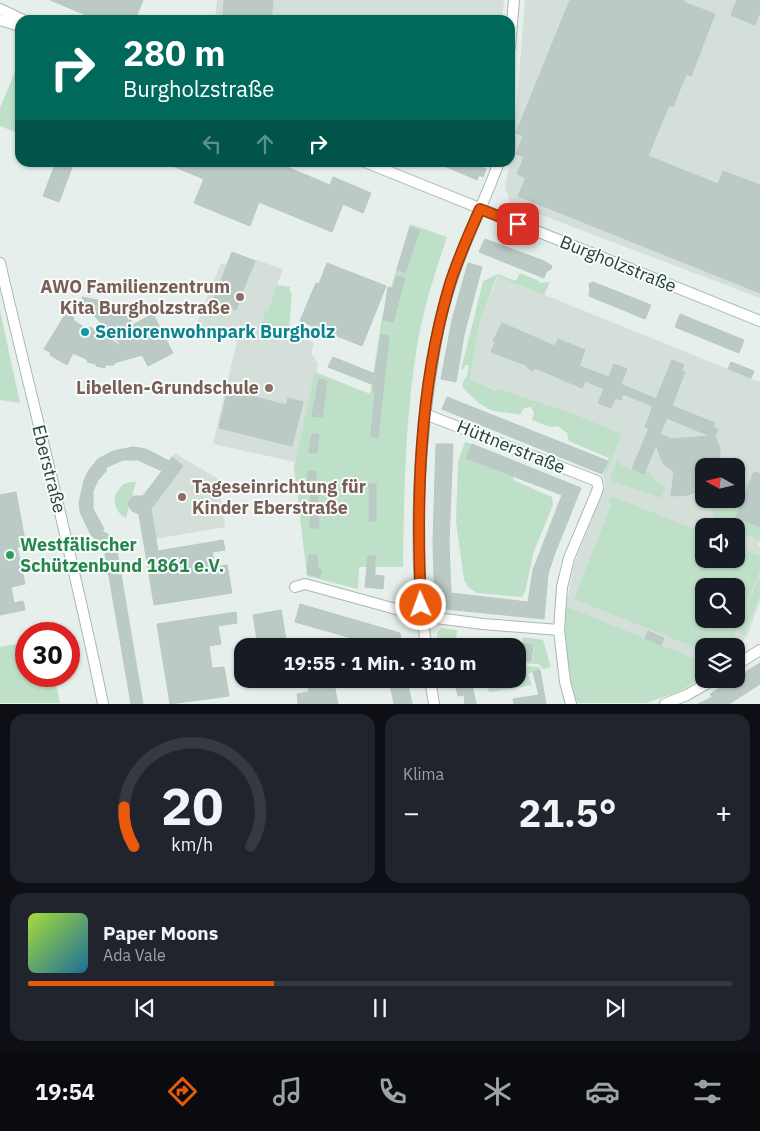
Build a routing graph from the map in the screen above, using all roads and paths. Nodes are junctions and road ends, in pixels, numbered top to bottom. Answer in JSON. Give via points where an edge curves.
{"nodes":[{"id":1,"x":514,"y":0,"type":"edge"},
{"id":2,"x":0,"y":9,"type":"edge"},
{"id":3,"x":513,"y":15,"type":"edge"},
{"id":4,"x":15,"y":16,"type":"edge"},
{"id":5,"x":0,"y":20,"type":"edge"},
{"id":6,"x":15,"y":24,"type":"edge"},
{"id":7,"x":377,"y":167,"type":"edge"},
{"id":8,"x":496,"y":167,"type":"edge"},
{"id":9,"x":480,"y":209,"type":"junction"},
{"id":10,"x":0,"y":263,"type":"edge"},
{"id":11,"x":760,"y":321,"type":"edge"},
{"id":12,"x":425,"y":414,"type":"junction"},
{"id":13,"x":295,"y":587,"type":"dead end"},
{"id":14,"x":422,"y":616,"type":"junction"},
{"id":15,"x":559,"y":630,"type":"junction"},
{"id":16,"x":425,"y":638,"type":"edge"},
{"id":17,"x":760,"y":650,"type":"edge"},
{"id":18,"x":745,"y":659,"type":"edge"},
{"id":19,"x":431,"y":688,"type":"edge"},
{"id":20,"x":700,"y":688,"type":"edge"},
{"id":21,"x":103,"y":704,"type":"edge"},
{"id":22,"x":434,"y":704,"type":"edge"},
{"id":23,"x":572,"y":704,"type":"edge"},
{"id":24,"x":665,"y":704,"type":"edge"}],
"edges":[{"from":1,"to":3,"type":"street"},
{"from":2,"to":4,"type":"street"},
{"from":5,"to":6,"type":"street"},
{"from":7,"to":9,"type":"street","name":"Burgholzstraße"},
{"from":8,"to":9,"type":"street"},
{"from":9,"to":11,"type":"street","name":"Burgholzstraße"},
{"from":9,"to":12,"type":"street","via":[[449,288]]},
{"from":10,"to":21,"type":"street","name":"Eberstraße","via":[[80,592]]},
{"from":12,"to":14,"type":"street","via":[[419,559]]},
{"from":12,"to":15,"type":"street","name":"Hüttnerstraße","via":[[596,481],[596,494],[569,558],[562,587]]},
{"from":13,"to":14,"type":"street","via":[[305,584]]},
{"from":14,"to":15,"type":"street"},
{"from":14,"to":16,"type":"street"},
{"from":15,"to":23,"type":"street","via":[[565,682]]},
{"from":17,"to":18,"type":"street"},
{"from":19,"to":22,"type":"street"},
{"from":20,"to":24,"type":"street"}]}
